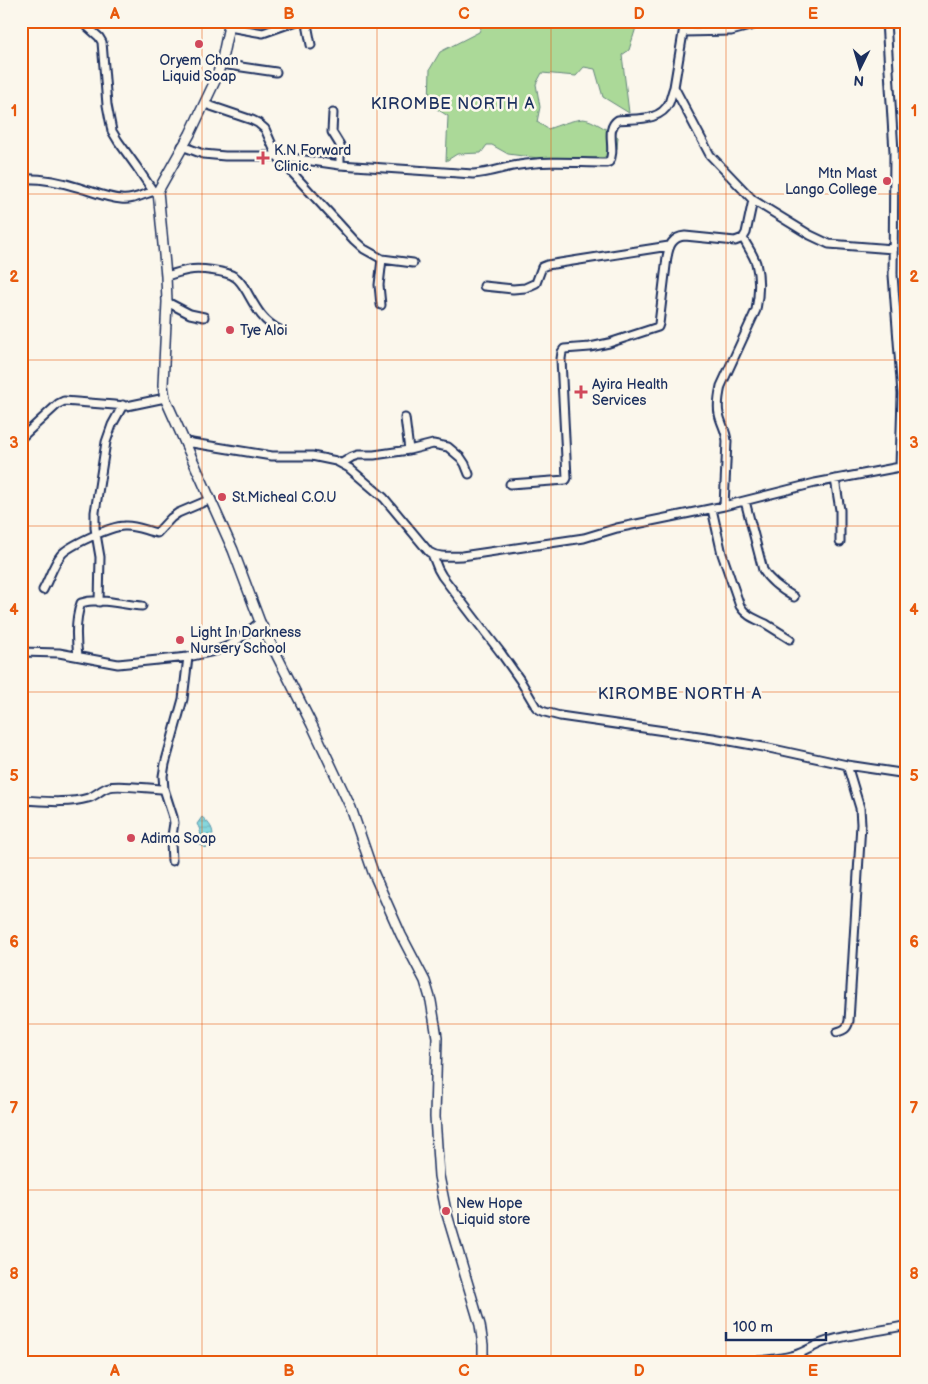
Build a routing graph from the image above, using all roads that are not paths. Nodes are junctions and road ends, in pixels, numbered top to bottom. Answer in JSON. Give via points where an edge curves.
{"nodes":[{"id":1,"x":81,"y":21,"type":"edge"},
{"id":2,"x":297,"y":21,"type":"edge"},
{"id":3,"x":305,"y":21,"type":"edge"},
{"id":4,"x":685,"y":21,"type":"edge"},
{"id":5,"x":886,"y":21,"type":"edge"},
{"id":6,"x":772,"y":23,"type":"dead end"},
{"id":7,"x":230,"y":24,"type":"edge"},
{"id":8,"x":684,"y":32,"type":"junction"},
{"id":9,"x":311,"y":45,"type":"dead end"},
{"id":10,"x":221,"y":64,"type":"junction"},
{"id":11,"x":276,"y":72,"type":"dead end"},
{"id":12,"x":674,"y":87,"type":"junction"},
{"id":13,"x":205,"y":104,"type":"junction"},
{"id":14,"x":334,"y":113,"type":"dead end"},
{"id":15,"x":182,"y":146,"type":"junction"},
{"id":16,"x":277,"y":156,"type":"junction"},
{"id":17,"x":340,"y":165,"type":"junction"},
{"id":18,"x":21,"y":179,"type":"edge"},
{"id":19,"x":156,"y":191,"type":"junction"},
{"id":20,"x":753,"y":200,"type":"junction"},
{"id":21,"x":743,"y":238,"type":"junction"},
{"id":22,"x":669,"y":246,"type":"junction"},
{"id":23,"x":893,"y":249,"type":"junction"},
{"id":24,"x":382,"y":259,"type":"junction"},
{"id":25,"x":413,"y":263,"type":"dead end"},
{"id":26,"x":166,"y":276,"type":"junction"},
{"id":27,"x":484,"y":286,"type":"dead end"},
{"id":28,"x":167,"y":302,"type":"junction"},
{"id":29,"x":381,"y":305,"type":"dead end"},
{"id":30,"x":204,"y":317,"type":"dead end"},
{"id":31,"x":280,"y":330,"type":"dead end"},
{"id":32,"x":165,"y":398,"type":"junction"},
{"id":33,"x":123,"y":405,"type":"junction"},
{"id":34,"x":405,"y":418,"type":"dead end"},
{"id":35,"x":21,"y":438,"type":"edge"},
{"id":36,"x":186,"y":442,"type":"junction"},
{"id":37,"x":409,"y":450,"type":"junction"},
{"id":38,"x":342,"y":463,"type":"junction"},
{"id":39,"x":900,"y":467,"type":"junction"},
{"id":40,"x":469,"y":474,"type":"dead end"},
{"id":41,"x":834,"y":479,"type":"junction"},
{"id":42,"x":907,"y":480,"type":"edge"},
{"id":43,"x":510,"y":484,"type":"dead end"},
{"id":44,"x":211,"y":499,"type":"junction"},
{"id":45,"x":745,"y":501,"type":"junction"},
{"id":46,"x":724,"y":506,"type":"junction"},
{"id":47,"x":712,"y":509,"type":"junction"},
{"id":48,"x":97,"y":534,"type":"junction"},
{"id":49,"x":840,"y":542,"type":"dead end"},
{"id":50,"x":432,"y":554,"type":"junction"},
{"id":51,"x":43,"y":590,"type":"dead end"},
{"id":52,"x":794,"y":597,"type":"dead end"},
{"id":53,"x":99,"y":602,"type":"junction"},
{"id":54,"x":142,"y":606,"type":"dead end"},
{"id":55,"x":260,"y":622,"type":"junction"},
{"id":56,"x":790,"y":639,"type":"dead end"},
{"id":57,"x":21,"y":652,"type":"edge"},
{"id":58,"x":78,"y":656,"type":"junction"},
{"id":59,"x":188,"y":657,"type":"junction"},
{"id":60,"x":847,"y":765,"type":"junction"},
{"id":61,"x":907,"y":774,"type":"edge"},
{"id":62,"x":164,"y":789,"type":"junction"},
{"id":63,"x":21,"y":800,"type":"edge"},
{"id":64,"x":172,"y":861,"type":"dead end"},
{"id":65,"x":837,"y":1032,"type":"dead end"},
{"id":66,"x":907,"y":1325,"type":"edge"},
{"id":67,"x":726,"y":1362,"type":"edge"},
{"id":68,"x":483,"y":1363,"type":"edge"}],
"edges":[{"from":1,"to":19,"type":"street","via":[[102,42],[112,131]]},
{"from":2,"to":7,"type":"street","via":[[262,33]]},
{"from":3,"to":9,"type":"street"},
{"from":4,"to":8,"type":"street"},
{"from":5,"to":23,"type":"street","via":[[894,152]]},
{"from":6,"to":8,"type":"street","via":[[731,31]]},
{"from":7,"to":10,"type":"street"},
{"from":8,"to":12,"type":"street"},
{"from":10,"to":11,"type":"street"},
{"from":10,"to":13,"type":"street"},
{"from":12,"to":17,"type":"street","via":[[669,103],[660,114],[614,122],[612,157],[606,163],[519,165],[473,174]]},
{"from":12,"to":20,"type":"street","via":[[710,155]]},
{"from":13,"to":15,"type":"street"},
{"from":13,"to":16,"type":"street","via":[[258,123],[265,129]]},
{"from":14,"to":17,"type":"street","via":[[332,132],[340,145]]},
{"from":15,"to":16,"type":"street","via":[[202,154]]},
{"from":15,"to":19,"type":"street"},
{"from":16,"to":17,"type":"street"},
{"from":16,"to":24,"type":"street","via":[[354,240]]},
{"from":18,"to":19,"type":"street","via":[[40,179],[79,187],[122,200]]},
{"from":19,"to":26,"type":"street"},
{"from":20,"to":21,"type":"street"},
{"from":20,"to":23,"type":"street","via":[[829,244]]},
{"from":21,"to":22,"type":"street","via":[[735,241],[680,236]]},
{"from":21,"to":46,"type":"street","via":[[755,262],[758,297],[756,310],[719,396],[719,414],[727,441]]},
{"from":22,"to":27,"type":"street","via":[[547,265],[542,267],[536,283],[525,288]]},
{"from":22,"to":43,"type":"street","via":[[658,327],[609,343],[562,352],[567,479]]},
{"from":23,"to":39,"type":"street","via":[[902,394]]},
{"from":24,"to":25,"type":"street"},
{"from":24,"to":29,"type":"street"},
{"from":26,"to":28,"type":"street"},
{"from":26,"to":31,"type":"street","via":[[196,269],[233,275],[266,322]]},
{"from":28,"to":30,"type":"street"},
{"from":28,"to":32,"type":"street"},
{"from":32,"to":33,"type":"street","via":[[133,406]]},
{"from":32,"to":36,"type":"street"},
{"from":33,"to":35,"type":"street","via":[[60,402]]},
{"from":33,"to":48,"type":"street","via":[[106,442],[95,512]]},
{"from":34,"to":37,"type":"street"},
{"from":36,"to":38,"type":"street","via":[[272,456],[329,458]]},
{"from":36,"to":44,"type":"street"},
{"from":37,"to":38,"type":"street","via":[[358,455]]},
{"from":37,"to":40,"type":"street","via":[[433,444],[448,447],[464,460]]},
{"from":38,"to":50,"type":"street","via":[[384,498]]},
{"from":39,"to":41,"type":"street"},
{"from":39,"to":42,"type":"street"},
{"from":41,"to":45,"type":"street"},
{"from":41,"to":49,"type":"street","via":[[840,510]]},
{"from":44,"to":48,"type":"street","via":[[178,513],[158,534],[124,525]]},
{"from":44,"to":55,"type":"street"},
{"from":45,"to":46,"type":"street"},
{"from":45,"to":52,"type":"street","via":[[763,570]]},
{"from":46,"to":47,"type":"street"},
{"from":47,"to":50,"type":"street","via":[[584,538],[462,556]]},
{"from":47,"to":56,"type":"street","via":[[722,554],[740,606],[750,617]]},
{"from":48,"to":51,"type":"street","via":[[61,555]]},
{"from":48,"to":53,"type":"street"},
{"from":50,"to":60,"type":"street","via":[[442,576],[540,710],[560,716],[750,744]]},
{"from":53,"to":54,"type":"street"},
{"from":53,"to":58,"type":"street","via":[[81,603],[78,611]]},
{"from":55,"to":59,"type":"street","via":[[226,647]]},
{"from":55,"to":68,"type":"street","via":[[351,808],[373,872],[425,981],[438,1037],[435,1117],[439,1176],[446,1211],[480,1325]]},
{"from":57,"to":58,"type":"street"},
{"from":58,"to":59,"type":"street","via":[[118,664]]},
{"from":59,"to":62,"type":"street","via":[[183,699],[165,764]]},
{"from":60,"to":61,"type":"street"},
{"from":60,"to":65,"type":"street","via":[[860,808],[861,824],[849,1021],[844,1030]]},
{"from":62,"to":63,"type":"street","via":[[110,786],[84,799]]},
{"from":62,"to":64,"type":"street","via":[[174,823]]},
{"from":66,"to":67,"type":"street","via":[[829,1340],[784,1358]]}]}
